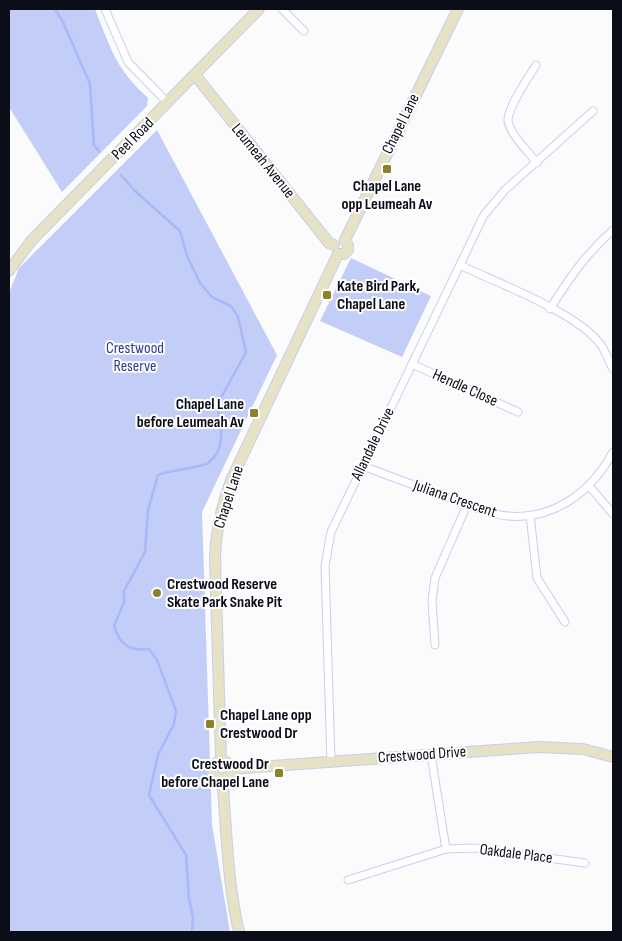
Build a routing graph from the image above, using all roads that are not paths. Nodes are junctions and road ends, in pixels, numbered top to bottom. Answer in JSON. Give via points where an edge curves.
{"nodes":[{"id":1,"x":105,"y":9,"type":"edge"},
{"id":2,"x":259,"y":9,"type":"edge"},
{"id":3,"x":282,"y":9,"type":"edge"},
{"id":4,"x":458,"y":9,"type":"edge"},
{"id":5,"x":304,"y":31,"type":"dead end"},
{"id":6,"x":536,"y":65,"type":"dead end"},
{"id":7,"x":195,"y":75,"type":"junction"},
{"id":8,"x":168,"y":103,"type":"junction"},
{"id":9,"x":593,"y":111,"type":"dead end"},
{"id":10,"x":537,"y":163,"type":"junction"},
{"id":11,"x":613,"y":230,"type":"edge"},
{"id":12,"x":336,"y":250,"type":"junction"},
{"id":13,"x":460,"y":265,"type":"junction"},
{"id":14,"x":9,"y":271,"type":"edge"},
{"id":15,"x":550,"y":308,"type":"junction"},
{"id":16,"x":412,"y":364,"type":"junction"},
{"id":17,"x":613,"y":369,"type":"edge"},
{"id":18,"x":518,"y":412,"type":"dead end"},
{"id":19,"x":613,"y":452,"type":"edge"},
{"id":20,"x":363,"y":466,"type":"junction"},
{"id":21,"x":590,"y":487,"type":"junction"},
{"id":22,"x":468,"y":505,"type":"junction"},
{"id":23,"x":613,"y":514,"type":"edge"},
{"id":24,"x":530,"y":515,"type":"junction"},
{"id":25,"x":565,"y":622,"type":"dead end"},
{"id":26,"x":435,"y":645,"type":"dead end"},
{"id":27,"x":431,"y":755,"type":"junction"},
{"id":28,"x":613,"y":757,"type":"edge"},
{"id":29,"x":220,"y":761,"type":"junction"},
{"id":30,"x":331,"y":762,"type":"junction"},
{"id":31,"x":230,"y":769,"type":"junction"},
{"id":32,"x":222,"y":778,"type":"junction"},
{"id":33,"x":446,"y":850,"type":"junction"},
{"id":34,"x":585,"y":863,"type":"dead end"},
{"id":35,"x":348,"y":880,"type":"dead end"},
{"id":36,"x":238,"y":932,"type":"edge"}],
"edges":[{"from":1,"to":8,"type":"street","via":[[128,62]]},
{"from":2,"to":7,"type":"main road","name":"Peel Road"},
{"from":3,"to":5,"type":"street"},
{"from":4,"to":12,"type":"main road","name":"Chapel Lane","via":[[345,240],[339,239]]},
{"from":6,"to":10,"type":"street","via":[[509,111],[508,120]]},
{"from":7,"to":8,"type":"main road","name":"Peel Road"},
{"from":7,"to":12,"type":"main road","name":"Leumeah Avenue"},
{"from":8,"to":14,"type":"main road","name":"Peel Road","via":[[31,241]]},
{"from":9,"to":10,"type":"street","name":"Allandale Drive"},
{"from":10,"to":13,"type":"street","name":"Allandale Drive","via":[[484,215]]},
{"from":11,"to":15,"type":"street","via":[[590,250]]},
{"from":12,"to":29,"type":"main road","name":"Chapel Lane","via":[[232,478],[221,509],[215,557]]},
{"from":13,"to":15,"type":"street"},
{"from":13,"to":16,"type":"street","name":"Allandale Drive"},
{"from":15,"to":17,"type":"street","via":[[584,329],[601,345]]},
{"from":16,"to":18,"type":"street","name":"Hendle Close"},
{"from":16,"to":20,"type":"street","name":"Allandale Drive"},
{"from":19,"to":21,"type":"street","name":"Juliana Crescent"},
{"from":20,"to":22,"type":"street","name":"Juliana Crescent"},
{"from":20,"to":30,"type":"street","name":"Allandale Drive","via":[[331,532],[325,566]]},
{"from":21,"to":23,"type":"street"},
{"from":21,"to":24,"type":"street","name":"Juliana Crescent","via":[[560,507]]},
{"from":22,"to":24,"type":"street","name":"Juliana Crescent","via":[[508,516]]},
{"from":22,"to":26,"type":"street","via":[[435,578],[432,601]]},
{"from":24,"to":25,"type":"street","via":[[537,578]]},
{"from":27,"to":28,"type":"main road","name":"Crestwood Drive","via":[[551,746],[583,749]]},
{"from":27,"to":30,"type":"main road","name":"Crestwood Drive"},
{"from":27,"to":33,"type":"street"},
{"from":29,"to":31,"type":"main road","via":[[228,763]]},
{"from":29,"to":32,"type":"main road","via":[[213,770],[215,776]]},
{"from":30,"to":31,"type":"main road","name":"Crestwood Drive"},
{"from":31,"to":32,"type":"main road","via":[[228,776]]},
{"from":32,"to":36,"type":"main road","via":[[228,865]]},
{"from":33,"to":34,"type":"street","name":"Oakdale Place","via":[[475,848]]},
{"from":33,"to":35,"type":"street","name":"Oakdale Place"}]}
